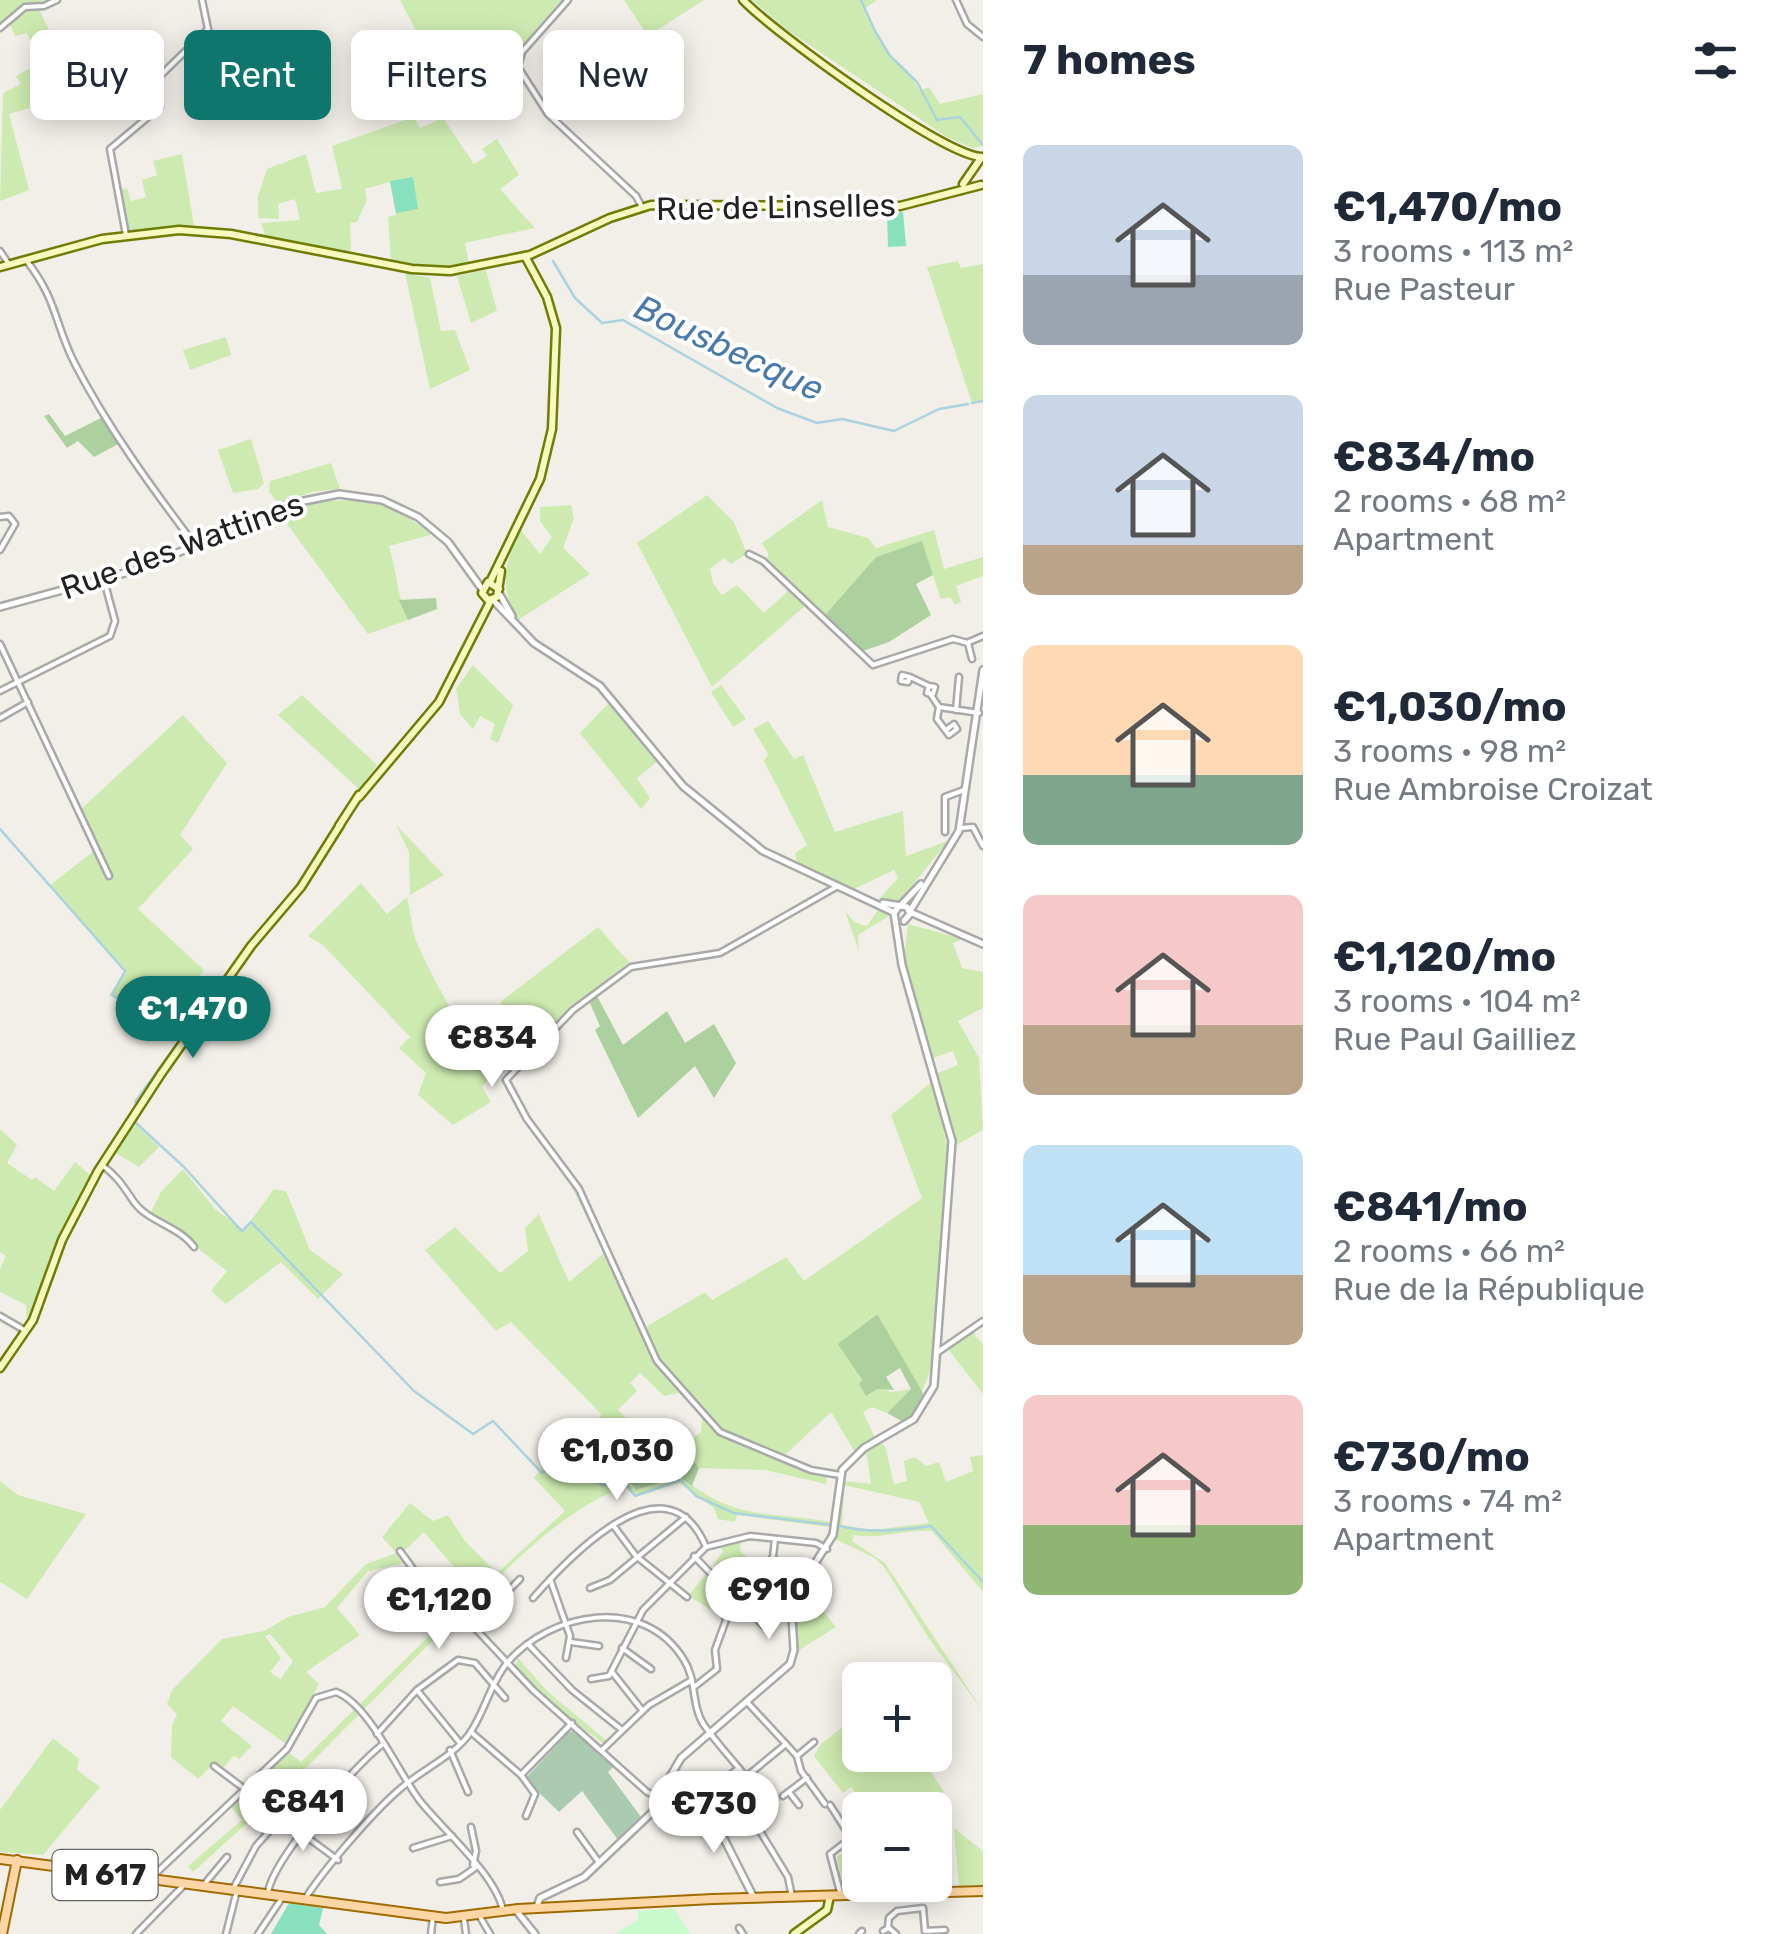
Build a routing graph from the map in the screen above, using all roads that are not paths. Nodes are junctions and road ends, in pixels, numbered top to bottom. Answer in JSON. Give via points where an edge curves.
{"nodes":[{"id":1,"x":57,"y":0,"type":"edge"},
{"id":2,"x":202,"y":0,"type":"edge"},
{"id":3,"x":568,"y":0,"type":"edge"},
{"id":4,"x":743,"y":0,"type":"edge"},
{"id":5,"x":956,"y":0,"type":"edge"},
{"id":6,"x":0,"y":28,"type":"edge"},
{"id":7,"x":983,"y":37,"type":"edge"},
{"id":8,"x":946,"y":142,"type":"junction"},
{"id":9,"x":983,"y":157,"type":"edge"},
{"id":10,"x":974,"y":171,"type":"junction"},
{"id":11,"x":982,"y":186,"type":"edge"},
{"id":12,"x":949,"y":192,"type":"junction"},
{"id":13,"x":642,"y":208,"type":"junction"},
{"id":14,"x":126,"y":235,"type":"junction"},
{"id":15,"x":0,"y":251,"type":"edge"},
{"id":16,"x":528,"y":256,"type":"junction"},
{"id":17,"x":26,"y":260,"type":"junction"},
{"id":18,"x":9,"y":264,"type":"junction"},
{"id":19,"x":0,"y":268,"type":"edge"},
{"id":20,"x":0,"y":517,"type":"edge"},
{"id":21,"x":195,"y":545,"type":"junction"},
{"id":22,"x":0,"y":550,"type":"edge"},
{"id":23,"x":505,"y":550,"type":"junction"},
{"id":24,"x":749,"y":554,"type":"dead end"},
{"id":25,"x":104,"y":580,"type":"junction"},
{"id":26,"x":486,"y":587,"type":"junction"},
{"id":27,"x":499,"y":591,"type":"junction"},
{"id":28,"x":492,"y":600,"type":"junction"},
{"id":29,"x":0,"y":606,"type":"edge"},
{"id":30,"x":525,"y":634,"type":"junction"},
{"id":31,"x":470,"y":636,"type":"junction"},
{"id":32,"x":983,"y":636,"type":"edge"},
{"id":33,"x":968,"y":643,"type":"junction"},
{"id":34,"x":0,"y":644,"type":"edge"},
{"id":35,"x":972,"y":659,"type":"dead end"},
{"id":36,"x":9,"y":662,"type":"junction"},
{"id":37,"x":0,"y":666,"type":"edge"},
{"id":38,"x":983,"y":672,"type":"edge"},
{"id":39,"x":910,"y":677,"type":"dead end"},
{"id":40,"x":960,"y":677,"type":"dead end"},
{"id":41,"x":18,"y":682,"type":"junction"},
{"id":42,"x":0,"y":690,"type":"edge"},
{"id":43,"x":28,"y":702,"type":"junction"},
{"id":44,"x":938,"y":708,"type":"junction"},
{"id":45,"x":956,"y":710,"type":"junction"},
{"id":46,"x":977,"y":712,"type":"junction"},
{"id":47,"x":0,"y":718,"type":"edge"},
{"id":48,"x":946,"y":730,"type":"dead end"},
{"id":49,"x":966,"y":790,"type":"junction"},
{"id":50,"x":960,"y":828,"type":"junction"},
{"id":51,"x":946,"y":832,"type":"dead end"},
{"id":52,"x":983,"y":846,"type":"edge"},
{"id":53,"x":934,"y":871,"type":"junction"},
{"id":54,"x":109,"y":876,"type":"dead end"},
{"id":55,"x":836,"y":887,"type":"junction"},
{"id":56,"x":866,"y":898,"type":"junction"},
{"id":57,"x":900,"y":906,"type":"junction"},
{"id":58,"x":910,"y":911,"type":"junction"},
{"id":59,"x":895,"y":916,"type":"junction"},
{"id":60,"x":904,"y":921,"type":"junction"},
{"id":61,"x":940,"y":927,"type":"junction"},
{"id":62,"x":983,"y":944,"type":"edge"},
{"id":63,"x":899,"y":953,"type":"junction"},
{"id":64,"x":102,"y":1165,"type":"junction"},
{"id":65,"x":194,"y":1247,"type":"dead end"},
{"id":66,"x":0,"y":1316,"type":"edge"},
{"id":67,"x":983,"y":1320,"type":"edge"},
{"id":68,"x":27,"y":1331,"type":"junction"},
{"id":69,"x":938,"y":1352,"type":"junction"},
{"id":70,"x":2,"y":1365,"type":"edge"},
{"id":71,"x":840,"y":1475,"type":"junction"},
{"id":72,"x":686,"y":1517,"type":"junction"},
{"id":73,"x":613,"y":1526,"type":"junction"},
{"id":74,"x":775,"y":1539,"type":"junction"},
{"id":75,"x":706,"y":1546,"type":"junction"},
{"id":76,"x":827,"y":1549,"type":"junction"},
{"id":77,"x":400,"y":1552,"type":"dead end"},
{"id":78,"x":693,"y":1555,"type":"junction"},
{"id":79,"x":638,"y":1558,"type":"junction"},
{"id":80,"x":764,"y":1568,"type":"dead end"},
{"id":81,"x":520,"y":1579,"type":"dead end"},
{"id":82,"x":550,"y":1579,"type":"junction"},
{"id":83,"x":670,"y":1580,"type":"junction"},
{"id":84,"x":590,"y":1588,"type":"dead end"},
{"id":85,"x":687,"y":1597,"type":"dead end"},
{"id":86,"x":533,"y":1598,"type":"dead end"},
{"id":87,"x":790,"y":1612,"type":"junction"},
{"id":88,"x":759,"y":1621,"type":"dead end"},
{"id":89,"x":567,"y":1622,"type":"junction"},
{"id":90,"x":634,"y":1622,"type":"junction"},
{"id":91,"x":474,"y":1626,"type":"junction"},
{"id":92,"x":571,"y":1642,"type":"junction"},
{"id":93,"x":528,"y":1644,"type":"junction"},
{"id":94,"x":599,"y":1646,"type":"dead end"},
{"id":95,"x":622,"y":1648,"type":"junction"},
{"id":96,"x":566,"y":1658,"type":"dead end"},
{"id":97,"x":508,"y":1662,"type":"junction"},
{"id":98,"x":650,"y":1668,"type":"dead end"},
{"id":99,"x":612,"y":1672,"type":"junction"},
{"id":100,"x":591,"y":1679,"type":"dead end"},
{"id":101,"x":693,"y":1680,"type":"junction"},
{"id":102,"x":494,"y":1685,"type":"junction"},
{"id":103,"x":694,"y":1686,"type":"junction"},
{"id":104,"x":418,"y":1690,"type":"junction"},
{"id":105,"x":505,"y":1698,"type":"dead end"},
{"id":106,"x":747,"y":1702,"type":"junction"},
{"id":107,"x":642,"y":1710,"type":"junction"},
{"id":108,"x":572,"y":1723,"type":"junction"},
{"id":109,"x":622,"y":1730,"type":"junction"},
{"id":110,"x":470,"y":1732,"type":"junction"},
{"id":111,"x":710,"y":1732,"type":"junction"},
{"id":112,"x":376,"y":1734,"type":"junction"},
{"id":113,"x":814,"y":1742,"type":"dead end"},
{"id":114,"x":460,"y":1743,"type":"junction"},
{"id":115,"x":383,"y":1744,"type":"junction"},
{"id":116,"x":786,"y":1744,"type":"junction"},
{"id":117,"x":450,"y":1750,"type":"junction"},
{"id":118,"x":602,"y":1750,"type":"junction"},
{"id":119,"x":797,"y":1756,"type":"junction"},
{"id":120,"x":214,"y":1766,"type":"dead end"},
{"id":121,"x":739,"y":1768,"type":"junction"},
{"id":122,"x":521,"y":1775,"type":"junction"},
{"id":123,"x":746,"y":1777,"type":"junction"},
{"id":124,"x":806,"y":1778,"type":"junction"},
{"id":125,"x":408,"y":1782,"type":"junction"},
{"id":126,"x":244,"y":1788,"type":"junction"},
{"id":127,"x":468,"y":1792,"type":"dead end"},
{"id":128,"x":789,"y":1792,"type":"junction"},
{"id":129,"x":665,"y":1796,"type":"junction"},
{"id":130,"x":784,"y":1796,"type":"dead end"},
{"id":131,"x":744,"y":1804,"type":"junction"},
{"id":132,"x":799,"y":1804,"type":"dead end"},
{"id":133,"x":685,"y":1806,"type":"junction"},
{"id":134,"x":526,"y":1816,"type":"dead end"},
{"id":135,"x":717,"y":1824,"type":"junction"},
{"id":136,"x":470,"y":1827,"type":"dead end"},
{"id":137,"x":577,"y":1832,"type":"dead end"},
{"id":138,"x":305,"y":1834,"type":"junction"},
{"id":139,"x":452,"y":1836,"type":"junction"},
{"id":140,"x":413,"y":1848,"type":"dead end"},
{"id":141,"x":227,"y":1857,"type":"dead end"},
{"id":142,"x":0,"y":1858,"type":"edge"},
{"id":143,"x":17,"y":1860,"type":"junction"},
{"id":144,"x":338,"y":1860,"type":"junction"},
{"id":145,"x":598,"y":1862,"type":"junction"},
{"id":146,"x":474,"y":1866,"type":"junction"},
{"id":147,"x":152,"y":1880,"type":"junction"},
{"id":148,"x":440,"y":1882,"type":"dead end"},
{"id":149,"x":186,"y":1884,"type":"junction"},
{"id":150,"x":202,"y":1886,"type":"junction"},
{"id":151,"x":234,"y":1891,"type":"junction"},
{"id":152,"x":983,"y":1891,"type":"edge"},
{"id":153,"x":952,"y":1892,"type":"edge"},
{"id":154,"x":841,"y":1895,"type":"joint"},
{"id":155,"x":268,"y":1896,"type":"junction"},
{"id":156,"x":792,"y":1897,"type":"junction"},
{"id":157,"x":842,"y":1897,"type":"edge"},
{"id":158,"x":282,"y":1898,"type":"junction"},
{"id":159,"x":754,"y":1898,"type":"junction"},
{"id":160,"x":827,"y":1898,"type":"junction"},
{"id":161,"x":305,"y":1901,"type":"junction"},
{"id":162,"x":912,"y":1902,"type":"edge"},
{"id":163,"x":516,"y":1909,"type":"junction"},
{"id":164,"x":536,"y":1909,"type":"junction"},
{"id":165,"x":912,"y":1909,"type":"junction"},
{"id":166,"x":503,"y":1911,"type":"junction"},
{"id":167,"x":479,"y":1915,"type":"junction"},
{"id":168,"x":433,"y":1917,"type":"junction"},
{"id":169,"x":464,"y":1917,"type":"junction"},
{"id":170,"x":739,"y":1928,"type":"dead end"},
{"id":171,"x":885,"y":1930,"type":"edge"},
{"id":172,"x":945,"y":1930,"type":"dead end"},
{"id":173,"x":226,"y":1932,"type":"edge"},
{"id":174,"x":2,"y":1934,"type":"edge"},
{"id":175,"x":136,"y":1934,"type":"edge"},
{"id":176,"x":238,"y":1934,"type":"edge"},
{"id":177,"x":258,"y":1934,"type":"edge"},
{"id":178,"x":431,"y":1934,"type":"edge"},
{"id":179,"x":466,"y":1934,"type":"edge"},
{"id":180,"x":490,"y":1934,"type":"edge"},
{"id":181,"x":535,"y":1934,"type":"edge"},
{"id":182,"x":743,"y":1934,"type":"edge"},
{"id":183,"x":794,"y":1934,"type":"edge"},
{"id":184,"x":896,"y":1934,"type":"edge"}],
"edges":[{"from":1,"to":6,"type":"street","via":[[27,6]]},
{"from":2,"to":14,"type":"street","via":[[208,27],[157,79],[160,106],[110,149]]},
{"from":3,"to":13,"type":"street","via":[[522,52],[518,67],[548,114]]},
{"from":4,"to":8,"type":"main road","via":[[798,48]]},
{"from":5,"to":7,"type":"street"},
{"from":8,"to":9,"type":"main road"},
{"from":8,"to":10,"type":"main road"},
{"from":9,"to":10,"type":"main road","name":"Rue de Linselles"},
{"from":10,"to":11,"type":"main road"},
{"from":10,"to":12,"type":"main road","name":"Rue de Linselles"},
{"from":11,"to":12,"type":"main road","name":"Rue de Linselles"},
{"from":12,"to":13,"type":"main road","name":"Rue de Linselles","via":[[891,207],[689,202]]},
{"from":13,"to":16,"type":"main road","name":"Rue de Linselles"},
{"from":14,"to":16,"type":"main road","name":"Rue de Linselles","via":[[196,230],[426,271]]},
{"from":14,"to":17,"type":"main road","name":"Rue de Linselles"},
{"from":15,"to":18,"type":"street"},
{"from":16,"to":23,"type":"main road","via":[[557,335],[552,429],[541,476]]},
{"from":17,"to":18,"type":"main road","name":"Rue de Linselles"},
{"from":17,"to":21,"type":"street","via":[[51,295],[83,378]]},
{"from":18,"to":19,"type":"main road","name":"Rue de Linselles"},
{"from":20,"to":22,"type":"street","via":[[15,524]]},
{"from":21,"to":25,"type":"street","name":"Rue des Wattines"},
{"from":21,"to":26,"type":"street","name":"Rue des Wattines","via":[[301,500],[351,494],[418,517]]},
{"from":23,"to":26,"type":"main road"},
{"from":23,"to":27,"type":"main road"},
{"from":24,"to":33,"type":"street","via":[[874,665],[953,638]]},
{"from":25,"to":29,"type":"street","name":"Rue des Wattines"},
{"from":25,"to":41,"type":"street","via":[[115,621],[110,636]]},
{"from":26,"to":27,"type":"main road"},
{"from":26,"to":28,"type":"main road"},
{"from":26,"to":31,"type":"main road"},
{"from":27,"to":28,"type":"main road"},
{"from":27,"to":30,"type":"street"},
{"from":28,"to":30,"type":"street"},
{"from":28,"to":31,"type":"main road"},
{"from":30,"to":55,"type":"street","via":[[604,690],[693,795],[767,854]]},
{"from":31,"to":64,"type":"main road","via":[[438,702],[358,798]]},
{"from":32,"to":33,"type":"street"},
{"from":33,"to":35,"type":"street"},
{"from":34,"to":36,"type":"street"},
{"from":36,"to":37,"type":"street"},
{"from":36,"to":41,"type":"street"},
{"from":38,"to":46,"type":"street"},
{"from":39,"to":44,"type":"street","via":[[928,686]]},
{"from":40,"to":45,"type":"street"},
{"from":41,"to":42,"type":"street"},
{"from":41,"to":43,"type":"street"},
{"from":43,"to":47,"type":"street"},
{"from":43,"to":54,"type":"street"},
{"from":44,"to":45,"type":"street"},
{"from":44,"to":48,"type":"street"},
{"from":45,"to":46,"type":"street"},
{"from":46,"to":49,"type":"street"},
{"from":49,"to":50,"type":"street"},
{"from":49,"to":51,"type":"street","via":[[946,796]]},
{"from":50,"to":52,"type":"street","via":[[974,827]]},
{"from":50,"to":53,"type":"street"},
{"from":53,"to":57,"type":"street"},
{"from":53,"to":58,"type":"street"},
{"from":55,"to":56,"type":"street"},
{"from":55,"to":71,"type":"street","via":[[720,953],[631,967],[574,1010],[506,1080],[579,1189],[655,1359],[720,1432]]},
{"from":56,"to":57,"type":"street"},
{"from":56,"to":59,"type":"street"},
{"from":57,"to":58,"type":"street"},
{"from":57,"to":59,"type":"street"},
{"from":58,"to":60,"type":"street"},
{"from":58,"to":61,"type":"street"},
{"from":59,"to":60,"type":"street"},
{"from":59,"to":63,"type":"street"},
{"from":60,"to":61,"type":"street"},
{"from":60,"to":63,"type":"street"},
{"from":61,"to":62,"type":"street"},
{"from":63,"to":69,"type":"street","via":[[952,1137]]},
{"from":64,"to":65,"type":"street","via":[[135,1204]]},
{"from":64,"to":68,"type":"main road"},
{"from":66,"to":68,"type":"street"},
{"from":67,"to":69,"type":"street"},
{"from":68,"to":70,"type":"main road"},
{"from":69,"to":71,"type":"street","via":[[934,1386],[922,1411],[859,1452]]},
{"from":71,"to":76,"type":"street","via":[[838,1519]]},
{"from":72,"to":73,"type":"street","via":[[654,1508]]},
{"from":72,"to":75,"type":"street"},
{"from":72,"to":79,"type":"street"},
{"from":73,"to":79,"type":"street"},
{"from":73,"to":82,"type":"street"},
{"from":74,"to":75,"type":"street","via":[[736,1536]]},
{"from":74,"to":76,"type":"street"},
{"from":74,"to":80,"type":"street"},
{"from":75,"to":78,"type":"street"},
{"from":76,"to":87,"type":"street","via":[[795,1592]]},
{"from":77,"to":91,"type":"street","via":[[432,1595]]},
{"from":78,"to":83,"type":"street"},
{"from":78,"to":103,"type":"street","via":[[716,1580],[727,1624],[715,1650],[716,1669]]},
{"from":79,"to":83,"type":"street"},
{"from":79,"to":84,"type":"street"},
{"from":81,"to":91,"type":"street"},
{"from":82,"to":86,"type":"street"},
{"from":82,"to":89,"type":"street"},
{"from":83,"to":85,"type":"street"},
{"from":83,"to":90,"type":"street"},
{"from":87,"to":88,"type":"street","via":[[764,1626]]},
{"from":87,"to":106,"type":"street","via":[[791,1662]]},
{"from":89,"to":90,"type":"street"},
{"from":89,"to":92,"type":"street"},
{"from":89,"to":93,"type":"street"},
{"from":90,"to":95,"type":"street"},
{"from":90,"to":101,"type":"street","via":[[668,1641]]},
{"from":91,"to":97,"type":"street"},
{"from":92,"to":94,"type":"street"},
{"from":92,"to":96,"type":"street"},
{"from":93,"to":97,"type":"street"},
{"from":93,"to":109,"type":"street"},
{"from":95,"to":98,"type":"street"},
{"from":95,"to":99,"type":"street"},
{"from":97,"to":102,"type":"street"},
{"from":97,"to":108,"type":"street"},
{"from":99,"to":100,"type":"street"},
{"from":99,"to":107,"type":"street"},
{"from":101,"to":103,"type":"street"},
{"from":101,"to":107,"type":"street"},
{"from":102,"to":104,"type":"street","via":[[473,1661],[462,1659]]},
{"from":102,"to":105,"type":"street"},
{"from":102,"to":110,"type":"street"},
{"from":103,"to":111,"type":"street"},
{"from":104,"to":112,"type":"street"},
{"from":104,"to":114,"type":"street"},
{"from":106,"to":111,"type":"street"},
{"from":106,"to":116,"type":"street"},
{"from":107,"to":109,"type":"street"},
{"from":108,"to":118,"type":"street"},
{"from":108,"to":122,"type":"street"},
{"from":109,"to":118,"type":"street"},
{"from":110,"to":114,"type":"street"},
{"from":110,"to":122,"type":"street"},
{"from":111,"to":121,"type":"street"},
{"from":111,"to":129,"type":"street","via":[[678,1761]]},
{"from":112,"to":115,"type":"street"},
{"from":112,"to":126,"type":"street","via":[[338,1692],[318,1696],[288,1747]]},
{"from":113,"to":119,"type":"street"},
{"from":114,"to":117,"type":"street"},
{"from":115,"to":125,"type":"street"},
{"from":115,"to":138,"type":"street","via":[[349,1772]]},
{"from":116,"to":119,"type":"street"},
{"from":116,"to":123,"type":"street"},
{"from":117,"to":125,"type":"street"},
{"from":117,"to":127,"type":"street"},
{"from":118,"to":129,"type":"street","via":[[644,1789]]},
{"from":119,"to":124,"type":"street"},
{"from":120,"to":126,"type":"street"},
{"from":121,"to":123,"type":"street"},
{"from":121,"to":133,"type":"street"},
{"from":122,"to":134,"type":"street","via":[[536,1798]]},
{"from":123,"to":131,"type":"street","via":[[756,1793]]},
{"from":124,"to":128,"type":"street"},
{"from":124,"to":154,"type":"street","via":[[851,1838],[830,1854]]},
{"from":125,"to":139,"type":"street"},
{"from":125,"to":144,"type":"street"},
{"from":126,"to":147,"type":"street"},
{"from":128,"to":130,"type":"street"},
{"from":128,"to":132,"type":"street"},
{"from":129,"to":133,"type":"street"},
{"from":129,"to":145,"type":"street"},
{"from":131,"to":135,"type":"street"},
{"from":131,"to":156,"type":"street","via":[[787,1874]]},
{"from":133,"to":135,"type":"street"},
{"from":135,"to":159,"type":"street"},
{"from":136,"to":146,"type":"street"},
{"from":137,"to":145,"type":"street"},
{"from":138,"to":144,"type":"street"},
{"from":138,"to":151,"type":"street","via":[[282,1818],[258,1842]]},
{"from":138,"to":155,"type":"street","via":[[272,1873]]},
{"from":139,"to":140,"type":"street"},
{"from":139,"to":146,"type":"street"},
{"from":141,"to":150,"type":"street"},
{"from":142,"to":143,"type":"main road","number":"M 617"},
{"from":143,"to":147,"type":"main road","number":"M 617"},
{"from":143,"to":174,"type":"main road"},
{"from":144,"to":161,"type":"street"},
{"from":145,"to":164,"type":"street","via":[[580,1880],[540,1898]]},
{"from":146,"to":148,"type":"street","via":[[458,1880]]},
{"from":146,"to":166,"type":"street","via":[[500,1897]]},
{"from":147,"to":149,"type":"main road","number":"M 617"},
{"from":149,"to":150,"type":"main road","number":"M 617"},
{"from":149,"to":175,"type":"street"},
{"from":150,"to":151,"type":"main road","number":"M 617"},
{"from":151,"to":155,"type":"main road","number":"M 617"},
{"from":151,"to":173,"type":"street"},
{"from":152,"to":153,"type":"main road","number":"M 617"},
{"from":154,"to":160,"type":"main road","number":"M 617"},
{"from":155,"to":158,"type":"main road","number":"M 617"},
{"from":156,"to":159,"type":"main road","number":"M 617"},
{"from":156,"to":160,"type":"main road","number":"M 617"},
{"from":157,"to":160,"type":"main road","number":"M 617"},
{"from":158,"to":161,"type":"main road","number":"M 617"},
{"from":158,"to":177,"type":"street"},
{"from":159,"to":160,"type":"main road","number":"M 617"},
{"from":159,"to":164,"type":"main road","number":"M 617"},
{"from":160,"to":183,"type":"main road","via":[[821,1914]]},
{"from":161,"to":168,"type":"main road","number":"M 617"},
{"from":162,"to":165,"type":"street"},
{"from":163,"to":164,"type":"main road","number":"M 617"},
{"from":163,"to":166,"type":"main road","number":"M 617"},
{"from":163,"to":181,"type":"street"},
{"from":165,"to":171,"type":"street","via":[[896,1912]]},
{"from":165,"to":172,"type":"street","via":[[923,1908],[925,1931]]},
{"from":166,"to":167,"type":"main road","number":"M 617"},
{"from":167,"to":169,"type":"main road","number":"M 617"},
{"from":167,"to":180,"type":"street"},
{"from":168,"to":169,"type":"main road","number":"M 617"},
{"from":168,"to":178,"type":"street"},
{"from":169,"to":179,"type":"street"},
{"from":170,"to":182,"type":"street"},
{"from":171,"to":184,"type":"street"},
{"from":173,"to":176,"type":"street"}]}
